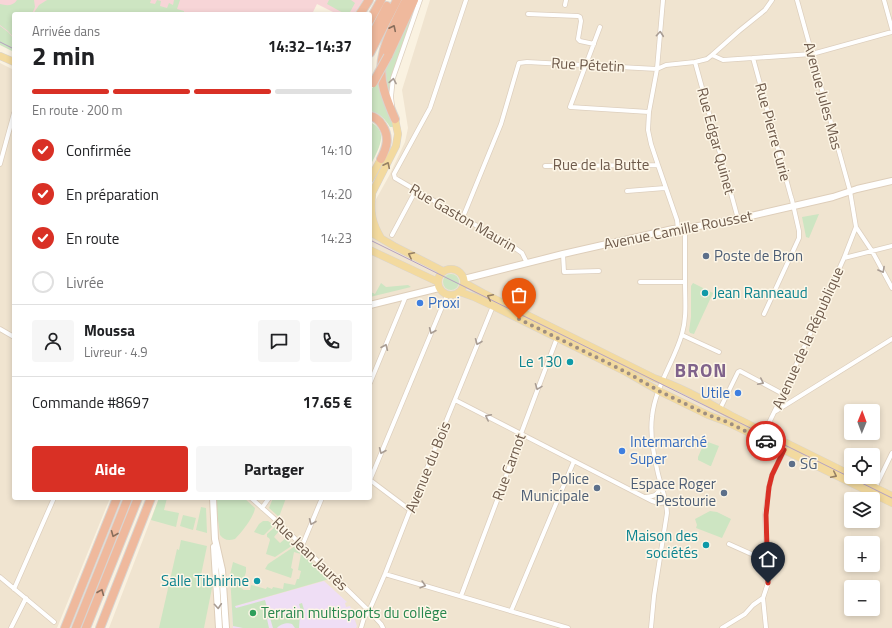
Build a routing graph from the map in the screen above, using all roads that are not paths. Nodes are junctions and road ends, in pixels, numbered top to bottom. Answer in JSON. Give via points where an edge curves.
{"nodes":[{"id":1,"x":369,"y":0,"type":"edge"},
{"id":2,"x":381,"y":0,"type":"edge"},
{"id":3,"x":391,"y":0,"type":"edge"},
{"id":4,"x":396,"y":0,"type":"edge"},
{"id":5,"x":406,"y":0,"type":"edge"},
{"id":6,"x":414,"y":0,"type":"edge"},
{"id":7,"x":420,"y":0,"type":"edge"},
{"id":8,"x":466,"y":0,"type":"edge"},
{"id":9,"x":566,"y":0,"type":"edge"},
{"id":10,"x":663,"y":0,"type":"edge"},
{"id":11,"x":772,"y":0,"type":"edge"},
{"id":12,"x":797,"y":0,"type":"edge"},
{"id":13,"x":884,"y":0,"type":"edge"},
{"id":14,"x":565,"y":5,"type":"dead end"},
{"id":15,"x":361,"y":12,"type":"edge"},
{"id":16,"x":528,"y":14,"type":"dead end"},
{"id":17,"x":372,"y":16,"type":"edge"},
{"id":18,"x":892,"y":26,"type":"edge"},
{"id":19,"x":600,"y":27,"type":"dead end"},
{"id":20,"x":892,"y":32,"type":"edge"},
{"id":21,"x":372,"y":35,"type":"edge"},
{"id":22,"x":594,"y":44,"type":"junction"},
{"id":23,"x":372,"y":49,"type":"edge"},
{"id":24,"x":812,"y":54,"type":"junction"},
{"id":25,"x":0,"y":56,"type":"edge"},
{"id":26,"x":712,"y":56,"type":"junction"},
{"id":27,"x":753,"y":58,"type":"junction"},
{"id":28,"x":12,"y":61,"type":"edge"},
{"id":29,"x":695,"y":62,"type":"junction"},
{"id":30,"x":586,"y":64,"type":"junction"},
{"id":31,"x":657,"y":69,"type":"junction"},
{"id":32,"x":372,"y":83,"type":"edge"},
{"id":33,"x":649,"y":112,"type":"junction"},
{"id":34,"x":372,"y":116,"type":"edge"},
{"id":35,"x":395,"y":119,"type":"junction"},
{"id":36,"x":12,"y":120,"type":"edge"},
{"id":37,"x":380,"y":159,"type":"joint"},
{"id":38,"x":0,"y":164,"type":"edge"},
{"id":39,"x":658,"y":165,"type":"junction"},
{"id":40,"x":545,"y":166,"type":"dead end"},
{"id":41,"x":372,"y":174,"type":"edge"},
{"id":42,"x":892,"y":181,"type":"edge"},
{"id":43,"x":665,"y":188,"type":"junction"},
{"id":44,"x":416,"y":190,"type":"junction"},
{"id":45,"x":627,"y":191,"type":"dead end"},
{"id":46,"x":850,"y":191,"type":"junction"},
{"id":47,"x":372,"y":194,"type":"edge"},
{"id":48,"x":793,"y":206,"type":"junction"},
{"id":49,"x":463,"y":217,"type":"junction"},
{"id":50,"x":372,"y":218,"type":"edge"},
{"id":51,"x":738,"y":219,"type":"junction"},
{"id":52,"x":856,"y":227,"type":"junction"},
{"id":53,"x":681,"y":228,"type":"junction"},
{"id":54,"x":372,"y":233,"type":"edge"},
{"id":55,"x":392,"y":235,"type":"dead end"},
{"id":56,"x":381,"y":238,"type":"junction"},
{"id":57,"x":892,"y":246,"type":"edge"},
{"id":58,"x":372,"y":251,"type":"edge"},
{"id":59,"x":872,"y":251,"type":"junction"},
{"id":60,"x":564,"y":254,"type":"junction"},
{"id":61,"x":844,"y":258,"type":"junction"},
{"id":62,"x":527,"y":263,"type":"junction"},
{"id":63,"x":443,"y":271,"type":"junction"},
{"id":64,"x":599,"y":271,"type":"dead end"},
{"id":65,"x":428,"y":278,"type":"junction"},
{"id":66,"x":465,"y":281,"type":"junction"},
{"id":67,"x":640,"y":282,"type":"dead end"},
{"id":68,"x":684,"y":282,"type":"junction"},
{"id":69,"x":438,"y":285,"type":"junction"},
{"id":70,"x":892,"y":288,"type":"edge"},
{"id":71,"x":427,"y":291,"type":"junction"},
{"id":72,"x":460,"y":292,"type":"junction"},
{"id":73,"x":447,"y":295,"type":"junction"},
{"id":74,"x":406,"y":296,"type":"junction"},
{"id":75,"x":372,"y":304,"type":"edge"},
{"id":76,"x":493,"y":306,"type":"junction"},
{"id":77,"x":764,"y":314,"type":"dead end"},
{"id":78,"x":0,"y":329,"type":"edge"},
{"id":79,"x":12,"y":335,"type":"edge"},
{"id":80,"x":682,"y":335,"type":"junction"},
{"id":81,"x":557,"y":338,"type":"junction"},
{"id":82,"x":892,"y":339,"type":"edge"},
{"id":83,"x":719,"y":352,"type":"dead end"},
{"id":84,"x":372,"y":378,"type":"edge"},
{"id":85,"x":663,"y":381,"type":"junction"},
{"id":86,"x":659,"y":391,"type":"junction"},
{"id":87,"x":783,"y":394,"type":"junction"},
{"id":88,"x":455,"y":400,"type":"junction"},
{"id":89,"x":720,"y":409,"type":"junction"},
{"id":90,"x":775,"y":412,"type":"junction"},
{"id":91,"x":521,"y":433,"type":"junction"},
{"id":92,"x":763,"y":436,"type":"junction"},
{"id":93,"x":784,"y":450,"type":"junction"},
{"id":94,"x":892,"y":452,"type":"edge"},
{"id":95,"x":574,"y":460,"type":"junction"},
{"id":96,"x":844,"y":472,"type":"edge"},
{"id":97,"x":372,"y":475,"type":"edge"},
{"id":98,"x":372,"y":482,"type":"edge"},
{"id":99,"x":864,"y":484,"type":"edge"},
{"id":100,"x":662,"y":485,"type":"junction"},
{"id":101,"x":874,"y":491,"type":"junction"},
{"id":102,"x":892,"y":496,"type":"edge"},
{"id":103,"x":646,"y":497,"type":"junction"},
{"id":104,"x":53,"y":500,"type":"edge"},
{"id":105,"x":116,"y":500,"type":"edge"},
{"id":106,"x":127,"y":500,"type":"edge"},
{"id":107,"x":137,"y":500,"type":"edge"},
{"id":108,"x":150,"y":500,"type":"edge"},
{"id":109,"x":213,"y":500,"type":"edge"},
{"id":110,"x":253,"y":500,"type":"edge"},
{"id":111,"x":268,"y":500,"type":"edge"},
{"id":112,"x":321,"y":500,"type":"edge"},
{"id":113,"x":667,"y":502,"type":"junction"},
{"id":114,"x":892,"y":503,"type":"edge"},
{"id":115,"x":262,"y":508,"type":"junction"},
{"id":116,"x":410,"y":510,"type":"junction"},
{"id":117,"x":215,"y":540,"type":"junction"},
{"id":118,"x":729,"y":544,"type":"dead end"},
{"id":119,"x":302,"y":546,"type":"junction"},
{"id":120,"x":767,"y":561,"type":"junction"},
{"id":121,"x":385,"y":574,"type":"junction"},
{"id":122,"x":0,"y":577,"type":"edge"},
{"id":123,"x":14,"y":589,"type":"junction"},
{"id":124,"x":116,"y":589,"type":"junction"},
{"id":125,"x":461,"y":596,"type":"junction"},
{"id":126,"x":26,"y":598,"type":"junction"},
{"id":127,"x":763,"y":598,"type":"junction"},
{"id":128,"x":369,"y":611,"type":"junction"},
{"id":129,"x":511,"y":611,"type":"junction"},
{"id":130,"x":54,"y":622,"type":"dead end"},
{"id":131,"x":11,"y":628,"type":"edge"},
{"id":132,"x":65,"y":628,"type":"edge"},
{"id":133,"x":76,"y":628,"type":"edge"},
{"id":134,"x":86,"y":628,"type":"edge"},
{"id":135,"x":100,"y":628,"type":"edge"},
{"id":136,"x":105,"y":628,"type":"edge"},
{"id":137,"x":219,"y":628,"type":"edge"},
{"id":138,"x":226,"y":628,"type":"edge"},
{"id":139,"x":361,"y":628,"type":"edge"},
{"id":140,"x":383,"y":628,"type":"edge"},
{"id":141,"x":568,"y":628,"type":"edge"},
{"id":142,"x":651,"y":628,"type":"edge"},
{"id":143,"x":722,"y":628,"type":"edge"},
{"id":144,"x":766,"y":628,"type":"edge"}],
"edges":[{"from":1,"to":15,"type":"highway"},
{"from":2,"to":17,"type":"highway"},
{"from":3,"to":21,"type":"highway"},
{"from":4,"to":23,"type":"highway"},
{"from":35,"to":5,"type":"highway","one_way":true,"via":[[384,91],[380,67],[385,44]]},
{"from":6,"to":32,"type":"highway","bridge":true},
{"from":35,"to":7,"type":"street","one_way":true,"via":[[391,97],[393,78]]},
{"from":8,"to":44,"type":"street","name":"Rue Gaston Maurin","via":[[430,108],[394,174],[394,178]]},
{"from":9,"to":14,"type":"street"},
{"from":31,"to":10,"type":"street","one_way":true},
{"from":11,"to":26,"type":"street","via":[[765,10]]},
{"from":12,"to":24,"type":"street","name":"Avenue Jules Mas"},
{"from":13,"to":18,"type":"street"},
{"from":16,"to":22,"type":"street","via":[[578,16],[581,21],[578,39]]},
{"from":19,"to":22,"type":"street"},
{"from":20,"to":24,"type":"street"},
{"from":22,"to":30,"type":"street"},
{"from":24,"to":27,"type":"street"},
{"from":24,"to":46,"type":"street","name":"Avenue Jules Mas"},
{"from":25,"to":28,"type":"main road"},
{"from":26,"to":27,"type":"street","via":[[722,60]]},
{"from":26,"to":29,"type":"street","name":"Rue Pétetin"},
{"from":27,"to":48,"type":"street","name":"Rue Pierre Curie"},
{"from":29,"to":31,"type":"street","name":"Rue Pétetin","via":[[666,65]]},
{"from":29,"to":51,"type":"street","name":"Rue Edgar Quinet"},
{"from":30,"to":31,"type":"street","name":"Rue Pétetin"},
{"from":30,"to":33,"type":"street","via":[[570,107]]},
{"from":30,"to":49,"type":"street","name":"Rue Pétetin","via":[[520,63],[501,124]]},
{"from":31,"to":33,"type":"street"},
{"from":33,"to":39,"type":"street","via":[[648,130]]},
{"from":34,"to":37,"type":"highway","via":[[379,120],[386,131],[387,141]]},
{"from":47,"to":35,"type":"main road","one_way":true,"via":[[396,146],[398,134]]},
{"from":36,"to":38,"type":"street"},
{"from":37,"to":41,"type":"main road"},
{"from":39,"to":40,"type":"street","name":"Rue de la Butte"},
{"from":39,"to":43,"type":"street"},
{"from":42,"to":46,"type":"street","name":"Avenue Camille Rousset"},
{"from":43,"to":45,"type":"street"},
{"from":43,"to":53,"type":"street"},
{"from":44,"to":49,"type":"street","name":"Rue Gaston Maurin"},
{"from":44,"to":55,"type":"street"},
{"from":46,"to":48,"type":"street","name":"Avenue Camille Rousset"},
{"from":46,"to":52,"type":"street"},
{"from":48,"to":51,"type":"street","name":"Avenue Camille Rousset"},
{"from":48,"to":77,"type":"street","name":"Rue Pierre Curie","via":[[799,238]]},
{"from":49,"to":62,"type":"street","name":"Rue Gaston Maurin","via":[[522,253]]},
{"from":50,"to":56,"type":"main road"},
{"from":51,"to":53,"type":"street","name":"Avenue Camille Rousset"},
{"from":52,"to":59,"type":"street"},
{"from":52,"to":61,"type":"street","name":"Avenue de la République"},
{"from":53,"to":60,"type":"street","name":"Avenue Camille Rousset"},
{"from":53,"to":68,"type":"street","via":[[685,234]]},
{"from":54,"to":56,"type":"main road"},
{"from":63,"to":56,"type":"main road","one_way":true},
{"from":57,"to":59,"type":"street","name":"Avenue de la République"},
{"from":58,"to":65,"type":"main road"},
{"from":59,"to":61,"type":"street","name":"Avenue de la République"},
{"from":59,"to":70,"type":"street","one_way":true},
{"from":60,"to":62,"type":"street","name":"Avenue Camille Rousset"},
{"from":60,"to":64,"type":"street","via":[[564,272]]},
{"from":61,"to":87,"type":"street","name":"Avenue de la République"},
{"from":62,"to":66,"type":"street","name":"Avenue Camille Rousset"},
{"from":63,"to":66,"type":"main road","via":[[456,269]]},
{"from":63,"to":69,"type":"main road"},
{"from":65,"to":69,"type":"main road"},
{"from":65,"to":71,"type":"street","via":[[430,286]]},
{"from":66,"to":72,"type":"main road"},
{"from":85,"to":66,"type":"main road","one_way":true,"via":[[483,293]]},
{"from":67,"to":68,"type":"street"},
{"from":68,"to":80,"type":"street","via":[[685,321]]},
{"from":69,"to":71,"type":"street"},
{"from":69,"to":73,"type":"main road"},
{"from":71,"to":74,"type":"street"},
{"from":72,"to":73,"type":"main road"},
{"from":72,"to":76,"type":"main road"},
{"from":73,"to":97,"type":"street","one_way":true},
{"from":74,"to":75,"type":"street"},
{"from":84,"to":74,"type":"street","one_way":true},
{"from":76,"to":81,"type":"main road"},
{"from":76,"to":88,"type":"street","name":"Avenue du Bois","one_way":true},
{"from":78,"to":79,"type":"street"},
{"from":80,"to":83,"type":"street"},
{"from":80,"to":85,"type":"street"},
{"from":81,"to":86,"type":"main road"},
{"from":81,"to":91,"type":"street","name":"Rue Carnot","one_way":true},
{"from":82,"to":90,"type":"street"},
{"from":85,"to":86,"type":"street"},
{"from":85,"to":89,"type":"main road"},
{"from":86,"to":92,"type":"main road","via":[[708,415]]},
{"from":86,"to":100,"type":"street","via":[[652,415],[652,427],[653,446]]},
{"from":89,"to":87,"type":"street","one_way":true,"via":[[738,372]]},
{"from":87,"to":90,"type":"street","name":"Avenue de la République"},
{"from":91,"to":88,"type":"street","one_way":true},
{"from":88,"to":116,"type":"street","name":"Avenue du Bois"},
{"from":89,"to":92,"type":"main road"},
{"from":90,"to":92,"type":"street","name":"Avenue de la République"},
{"from":91,"to":95,"type":"street"},
{"from":91,"to":125,"type":"street","name":"Rue Carnot"},
{"from":92,"to":93,"type":"main road"},
{"from":92,"to":96,"type":"main road"},
{"from":93,"to":101,"type":"main road","one_way":true},
{"from":93,"to":120,"type":"street","via":[[769,487],[766,515]]},
{"from":94,"to":101,"type":"street"},
{"from":95,"to":103,"type":"street"},
{"from":95,"to":129,"type":"street"},
{"from":98,"to":116,"type":"street"},
{"from":99,"to":101,"type":"main road"},
{"from":100,"to":103,"type":"street","via":[[656,495]]},
{"from":100,"to":113,"type":"street"},
{"from":101,"to":102,"type":"main road"},
{"from":101,"to":114,"type":"main road"},
{"from":103,"to":113,"type":"street","via":[[659,503]]},
{"from":104,"to":123,"type":"street"},
{"from":105,"to":132,"type":"highway"},
{"from":106,"to":133,"type":"highway","one_way":true},
{"from":134,"to":107,"type":"highway","one_way":true},
{"from":108,"to":124,"type":"highway"},
{"from":109,"to":117,"type":"street"},
{"from":110,"to":115,"type":"street","name":"Rue Jean Jaurès"},
{"from":111,"to":115,"type":"street"},
{"from":112,"to":119,"type":"street","one_way":true},
{"from":113,"to":142,"type":"street"},
{"from":115,"to":119,"type":"street","name":"Rue Jean Jaurès"},
{"from":116,"to":121,"type":"street","name":"Avenue du Bois"},
{"from":117,"to":137,"type":"street","one_way":true},
{"from":117,"to":138,"type":"street","via":[[222,570]]},
{"from":118,"to":120,"type":"street"},
{"from":119,"to":128,"type":"street","name":"Rue Jean Jaurès"},
{"from":120,"to":127,"type":"street","via":[[768,583]]},
{"from":121,"to":125,"type":"street","one_way":true},
{"from":121,"to":128,"type":"street","name":"Avenue du Bois"},
{"from":122,"to":123,"type":"street"},
{"from":123,"to":126,"type":"street"},
{"from":124,"to":135,"type":"highway"},
{"from":124,"to":136,"type":"highway"},
{"from":125,"to":129,"type":"street"},
{"from":126,"to":130,"type":"street"},
{"from":126,"to":131,"type":"street"},
{"from":127,"to":143,"type":"street","via":[[745,614]]},
{"from":127,"to":144,"type":"street"},
{"from":128,"to":139,"type":"street","name":"Avenue du Bois"},
{"from":128,"to":140,"type":"street","name":"Rue Jean Jaurès"},
{"from":129,"to":141,"type":"street"}]}
